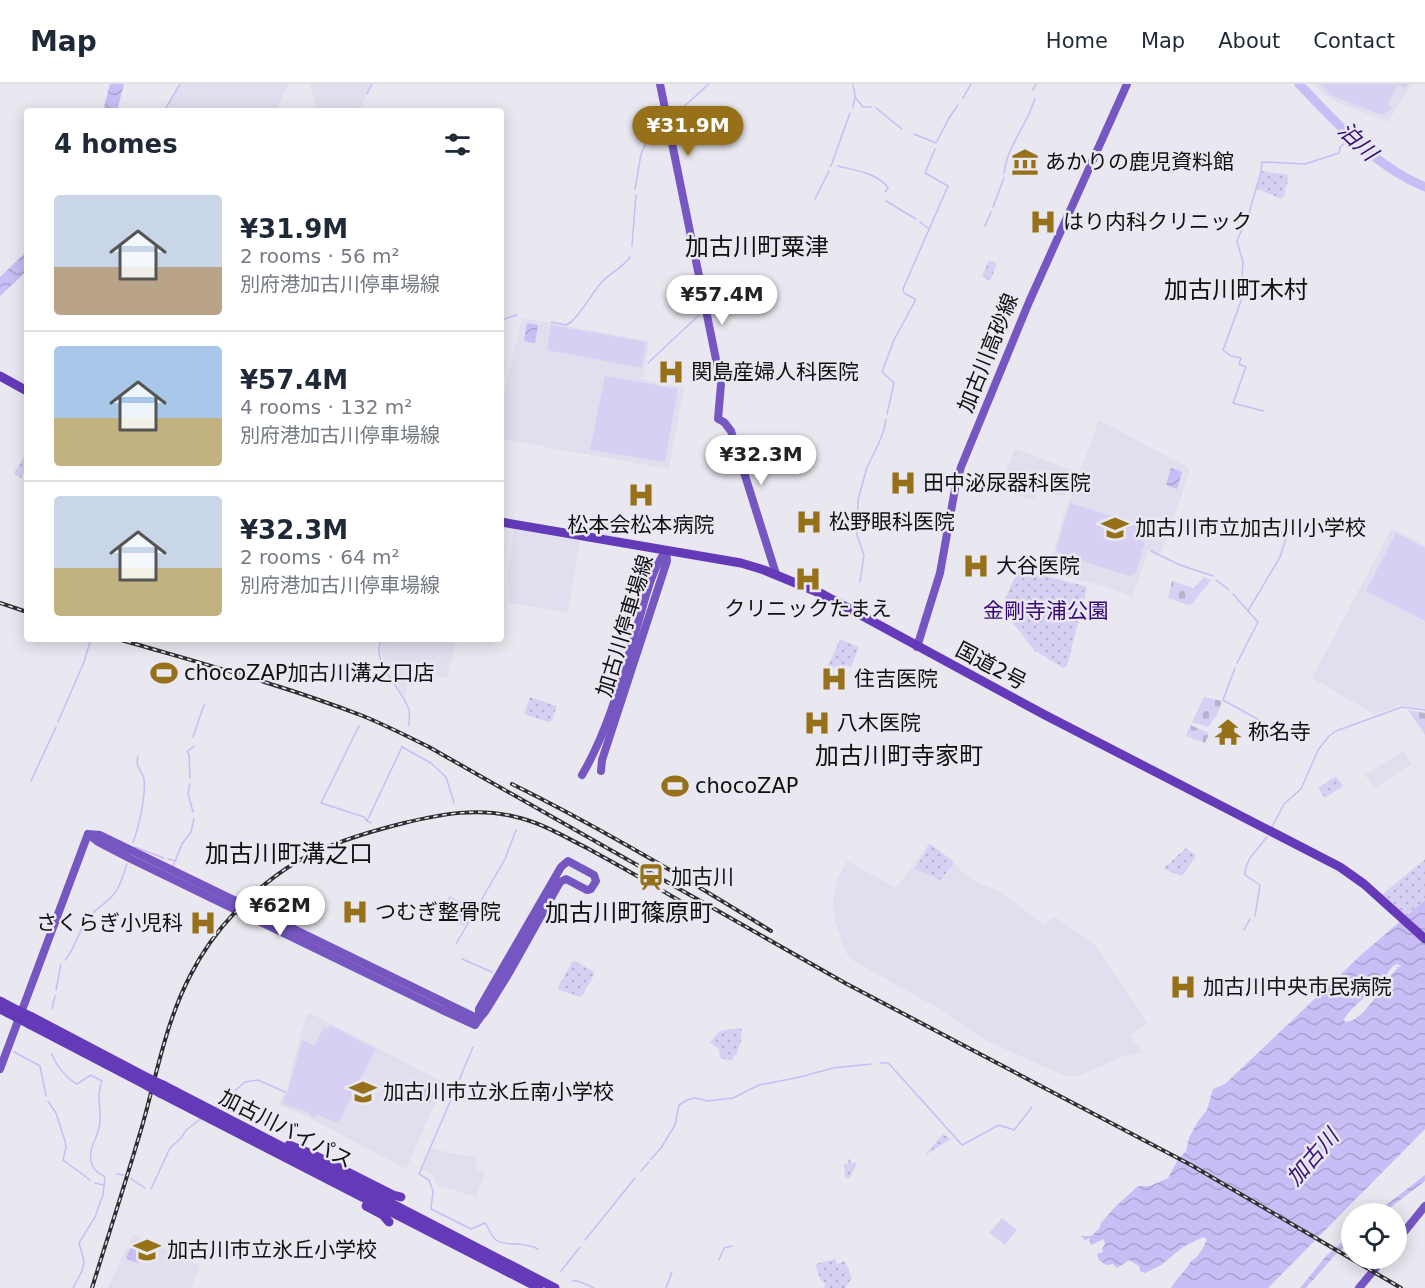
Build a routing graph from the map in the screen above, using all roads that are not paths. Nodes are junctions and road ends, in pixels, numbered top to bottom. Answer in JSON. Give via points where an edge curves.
{"nodes":[{"id":1,"x":660,"y":84,"type":"edge"},
{"id":2,"x":1126,"y":84,"type":"edge"},
{"id":3,"x":0,"y":376,"type":"edge"},
{"id":4,"x":24,"y":389,"type":"edge"},
{"id":5,"x":504,"y":523,"type":"edge"},
{"id":6,"x":666,"y":550,"type":"junction"},
{"id":7,"x":776,"y":574,"type":"junction"},
{"id":8,"x":917,"y":647,"type":"junction"},
{"id":9,"x":601,"y":771,"type":"dead end"},
{"id":10,"x":582,"y":775,"type":"dead end"},
{"id":11,"x":1425,"y":939,"type":"edge"},
{"id":12,"x":0,"y":1001,"type":"edge"},
{"id":13,"x":6,"y":1010,"type":"edge"},
{"id":14,"x":477,"y":1022,"type":"junction"},
{"id":15,"x":0,"y":1069,"type":"edge"},
{"id":16,"x":147,"y":1081,"type":"junction"},
{"id":17,"x":296,"y":1158,"type":"junction"},
{"id":18,"x":401,"y":1197,"type":"dead end"},
{"id":19,"x":1425,"y":1206,"type":"edge"},
{"id":20,"x":389,"y":1222,"type":"dead end"},
{"id":21,"x":1407,"y":1228,"type":"edge"},
{"id":22,"x":1375,"y":1269,"type":"edge"},
{"id":23,"x":522,"y":1275,"type":"junction"},
{"id":24,"x":539,"y":1288,"type":"edge"},
{"id":25,"x":555,"y":1288,"type":"edge"},
{"id":26,"x":1359,"y":1288,"type":"edge"}],
"edges":[{"from":1,"to":7,"type":"main road","via":[[721,384],[718,419],[731,431]]},
{"from":2,"to":8,"type":"main road","name":"加古川高砂線","via":[[961,467],[940,573]]},
{"from":3,"to":4,"type":"highway"},
{"from":5,"to":6,"type":"highway","name":"国道2号"},
{"from":6,"to":7,"type":"highway","name":"国道2号","via":[[741,563]]},
{"from":6,"to":9,"type":"main road","name":"加古川停車場線","via":[[667,561]]},
{"from":6,"to":10,"type":"main road","name":"加古川停車場線","via":[[659,559],[604,729]]},
{"from":7,"to":8,"type":"highway","name":"国道2号","via":[[822,594]]},
{"from":8,"to":11,"type":"highway","name":"国道2号","via":[[1340,867]]},
{"from":12,"to":13,"type":"highway","name":"加古川バイパス"},
{"from":13,"to":16,"type":"highway","name":"加古川バイパス","bridge":true},
{"from":14,"to":14,"type":"main road","via":[[479,1009],[562,865],[572,862],[594,875],[596,881],[588,890],[566,879],[560,882]]},
{"from":14,"to":15,"type":"main road","via":[[100,835],[88,834]]},
{"from":16,"to":17,"type":"highway","name":"加古川バイパス","bridge":true,"via":[[254,1132]]},
{"from":16,"to":17,"type":"highway","name":"加古川バイパス","bridge":true,"via":[[269,1150]]},
{"from":17,"to":18,"type":"highway"},
{"from":17,"to":20,"type":"highway"},
{"from":17,"to":23,"type":"highway","name":"加古川バイパス"},
{"from":19,"to":21,"type":"main road"},
{"from":22,"to":26,"type":"main road"},
{"from":23,"to":24,"type":"highway","name":"加古川バイパス"},
{"from":23,"to":25,"type":"highway","name":"加古川バイパス"}]}
